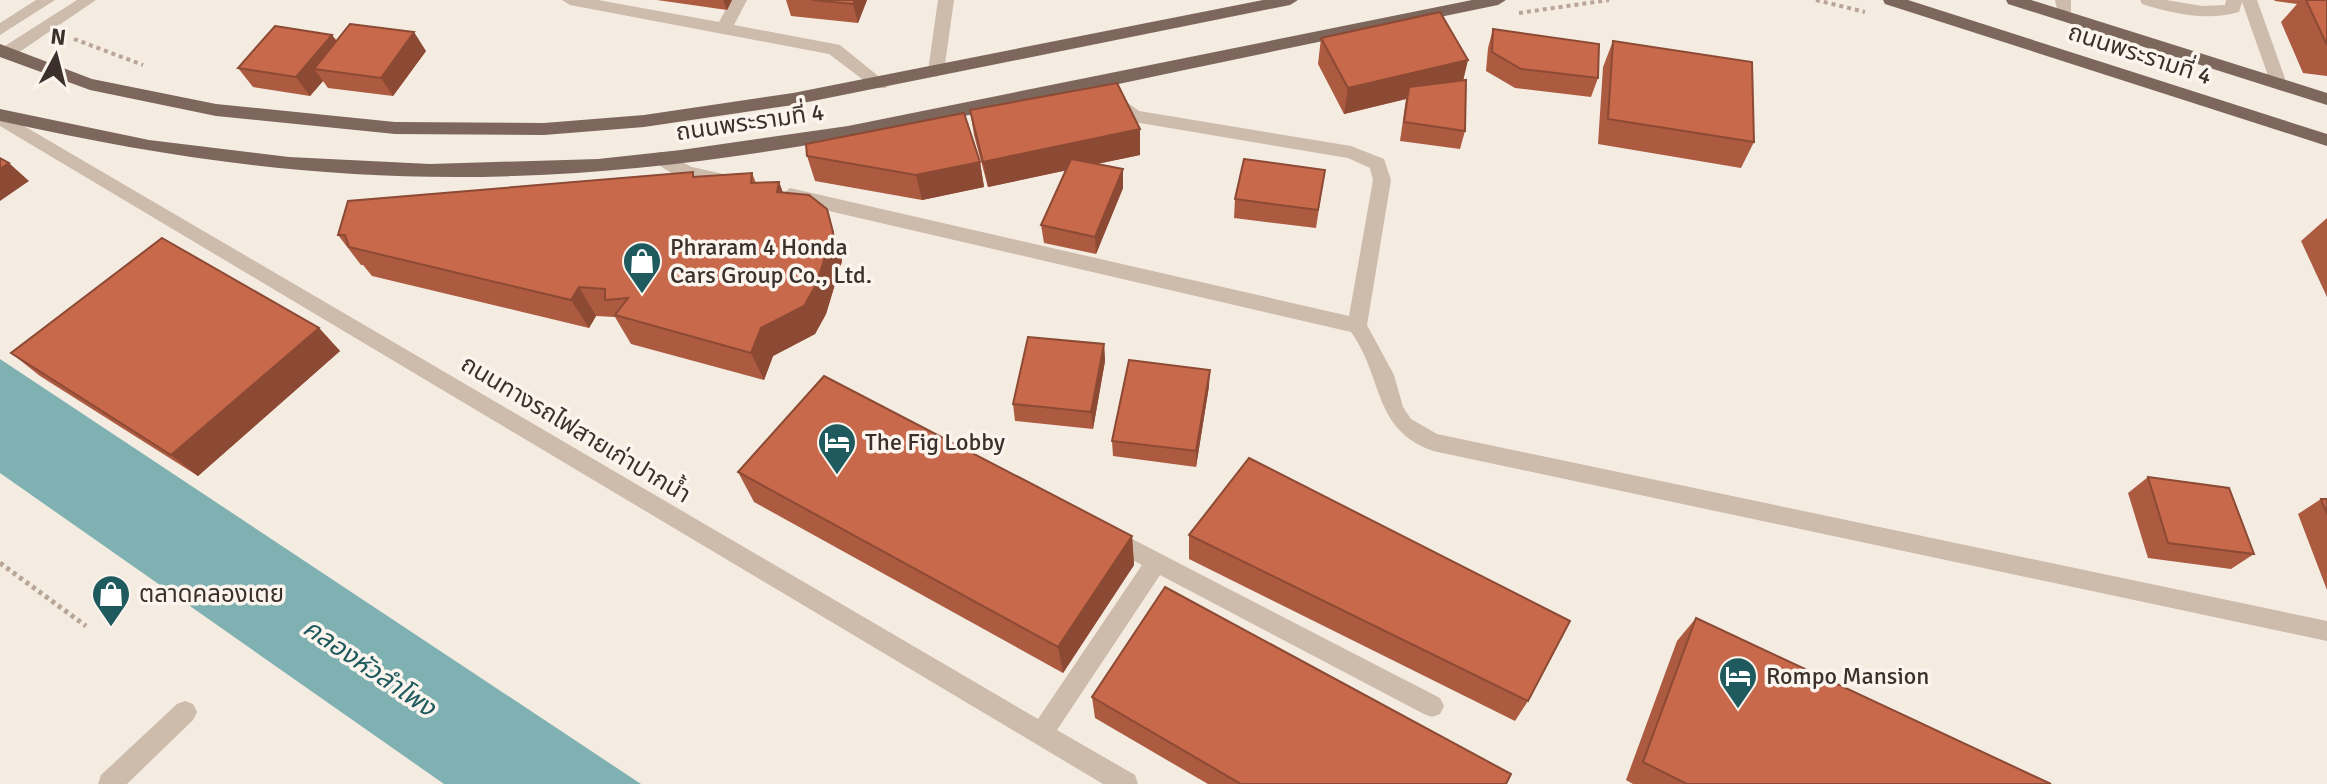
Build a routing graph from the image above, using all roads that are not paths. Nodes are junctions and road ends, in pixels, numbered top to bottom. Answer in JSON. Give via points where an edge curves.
{"nodes":[{"id":1,"x":47,"y":0,"type":"edge"},
{"id":2,"x":88,"y":0,"type":"edge"},
{"id":3,"x":739,"y":0,"type":"edge"},
{"id":4,"x":946,"y":0,"type":"edge"},
{"id":5,"x":1290,"y":0,"type":"edge"},
{"id":6,"x":1498,"y":0,"type":"edge"},
{"id":7,"x":1891,"y":0,"type":"edge"},
{"id":8,"x":2014,"y":0,"type":"edge"},
{"id":9,"x":2148,"y":0,"type":"edge"},
{"id":10,"x":2234,"y":0,"type":"edge"},
{"id":11,"x":2249,"y":0,"type":"edge"},
{"id":12,"x":578,"y":1,"type":"edge"},
{"id":13,"x":2064,"y":7,"type":"edge"},
{"id":14,"x":724,"y":28,"type":"junction"},
{"id":15,"x":0,"y":30,"type":"edge"},
{"id":16,"x":3,"y":51,"type":"edge"},
{"id":17,"x":936,"y":71,"type":"junction"},
{"id":18,"x":1101,"y":81,"type":"junction"},
{"id":19,"x":880,"y":84,"type":"junction"},
{"id":20,"x":2279,"y":84,"type":"junction"},
{"id":21,"x":2327,"y":99,"type":"edge"},
{"id":22,"x":0,"y":116,"type":"edge"},
{"id":23,"x":2327,"y":140,"type":"edge"},
{"id":24,"x":662,"y":158,"type":"junction"},
{"id":25,"x":745,"y":185,"type":"edge"},
{"id":26,"x":774,"y":192,"type":"edge"},
{"id":27,"x":1357,"y":326,"type":"junction"},
{"id":28,"x":1089,"y":526,"type":"edge"},
{"id":29,"x":1150,"y":559,"type":"junction"},
{"id":30,"x":2327,"y":631,"type":"edge"},
{"id":31,"x":1432,"y":706,"type":"dead end"},
{"id":32,"x":185,"y":712,"type":"dead end"},
{"id":33,"x":1036,"y":731,"type":"junction"},
{"id":34,"x":110,"y":784,"type":"edge"},
{"id":35,"x":1126,"y":784,"type":"edge"}],
"edges":[{"from":1,"to":15,"type":"street"},
{"from":2,"to":16,"type":"street"},
{"from":3,"to":14,"type":"street"},
{"from":4,"to":17,"type":"street"},
{"from":5,"to":17,"type":"main road","name":"ถนนพระรามที่ 4"},
{"from":6,"to":18,"type":"main road","name":"ถนนพระรามที่ 4"},
{"from":7,"to":23,"type":"main road","name":"ถนนพระรามที่ 4"},
{"from":8,"to":13,"type":"main road","name":"ถนนพระรามที่ 4"},
{"from":9,"to":10,"type":"street","via":[[2223,11],[2233,8]]},
{"from":11,"to":20,"type":"street"},
{"from":12,"to":14,"type":"street"},
{"from":13,"to":20,"type":"main road","name":"ถนนพระรามที่ 4"},
{"from":14,"to":19,"type":"street","via":[[834,49]]},
{"from":16,"to":19,"type":"main road","name":"ถนนพระรามที่ 4","via":[[129,95],[200,108],[452,130],[622,123]]},
{"from":17,"to":19,"type":"main road","name":"ถนนพระรามที่ 4"},
{"from":18,"to":24,"type":"main road","name":"ถนนพระรามที่ 4","via":[[904,122]]},
{"from":18,"to":27,"type":"street","via":[[1134,116],[1351,152],[1378,164],[1382,180]]},
{"from":20,"to":21,"type":"main road","name":"ถนนพระรามที่ 4"},
{"from":22,"to":24,"type":"main road","name":"ถนนพระรามที่ 4","via":[[152,147],[328,166],[434,171]]},
{"from":22,"to":33,"type":"street","name":"ถนนทางรถไฟสายเก่าปากน้ำ"},
{"from":24,"to":25,"type":"street","via":[[687,172]]},
{"from":26,"to":27,"type":"street"},
{"from":27,"to":30,"type":"street","via":[[1384,375],[1394,410],[1404,425],[1433,442]]},
{"from":28,"to":29,"type":"street"},
{"from":29,"to":31,"type":"street"},
{"from":29,"to":33,"type":"street"},
{"from":32,"to":34,"type":"street"},
{"from":33,"to":35,"type":"street","name":"ถนนทางรถไฟสายเก่าปากน้ำ"}]}
